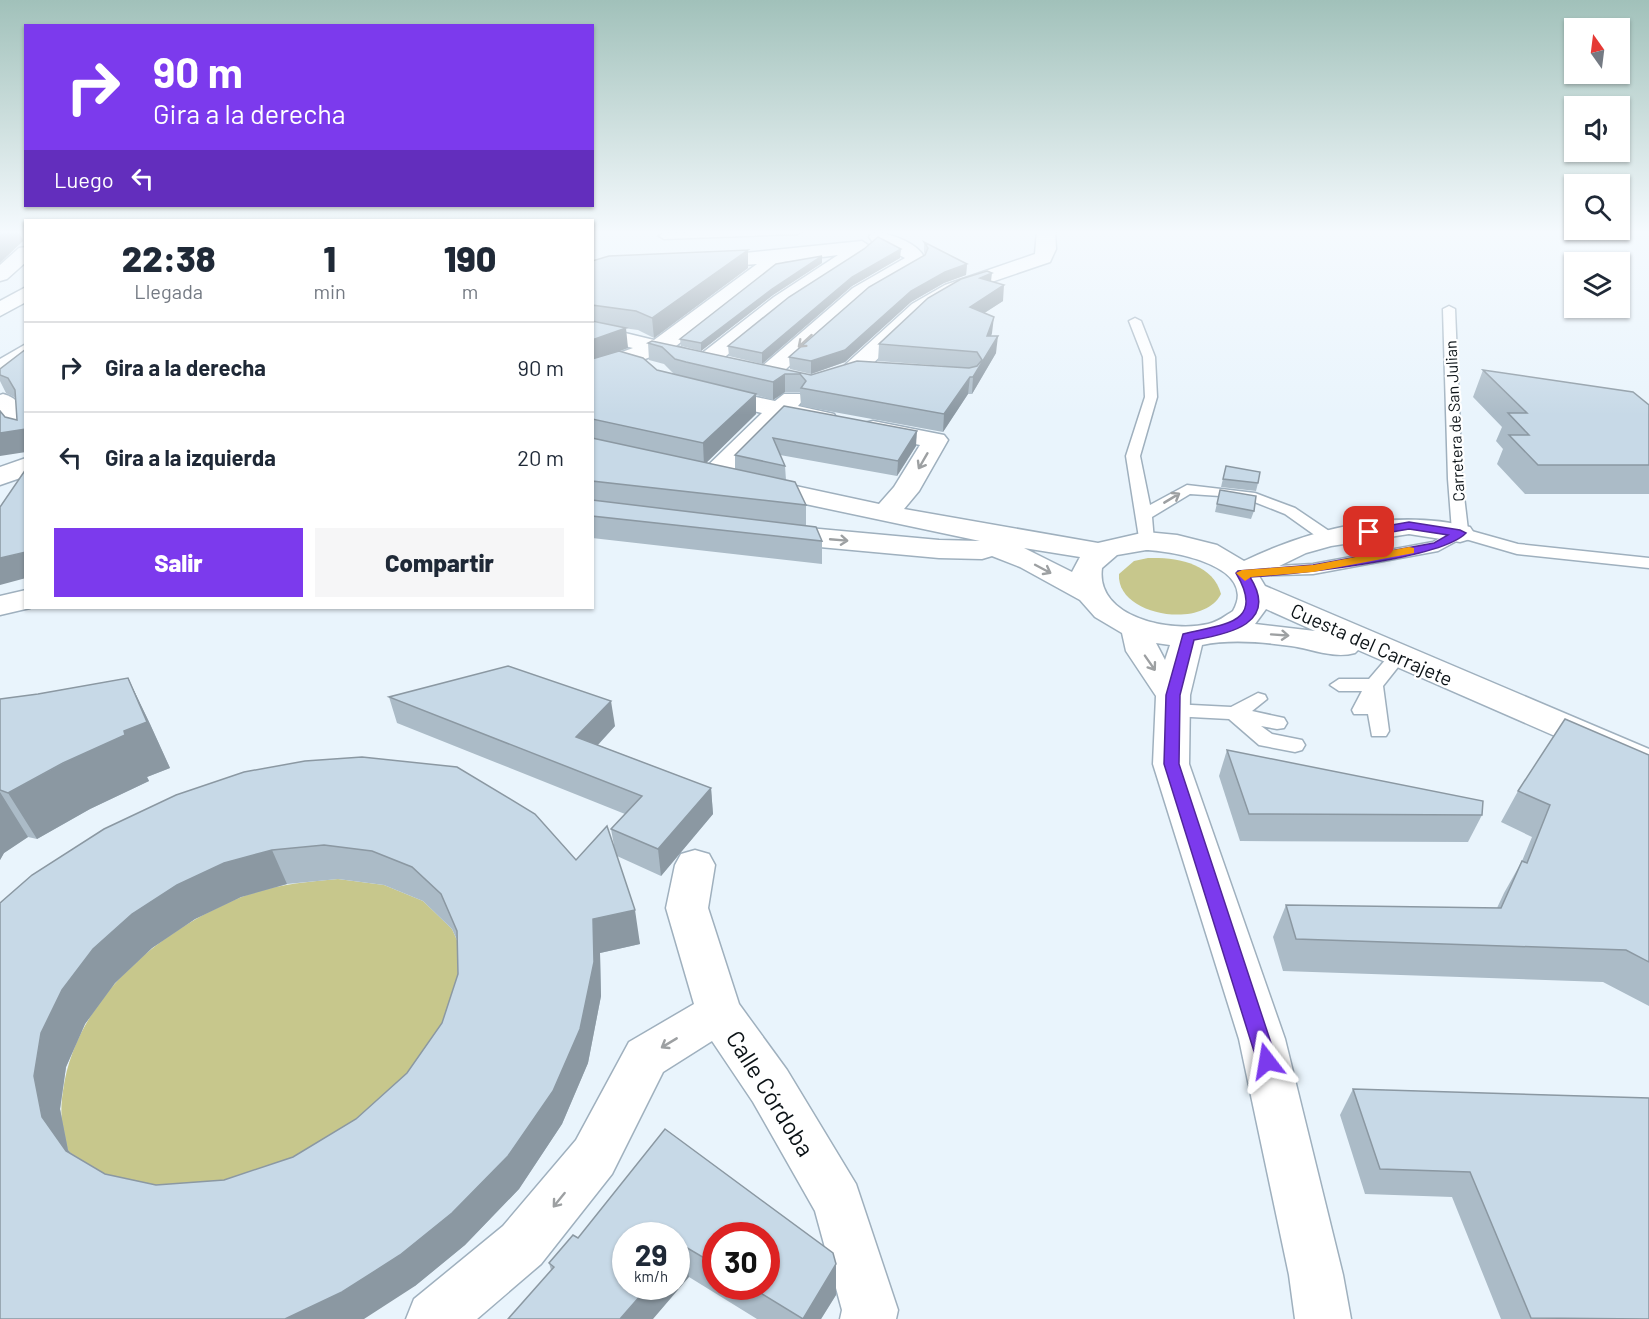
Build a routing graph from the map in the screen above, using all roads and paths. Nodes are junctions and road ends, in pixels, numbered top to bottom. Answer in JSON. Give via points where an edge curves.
{"nodes":[{"id":1,"x":732,"y":293,"type":"edge"},
{"id":2,"x":794,"y":293,"type":"edge"},
{"id":3,"x":859,"y":293,"type":"edge"},
{"id":4,"x":946,"y":293,"type":"edge"},
{"id":5,"x":24,"y":294,"type":"edge"},
{"id":6,"x":1449,"y":309,"type":"dead end"},
{"id":7,"x":0,"y":310,"type":"edge"},
{"id":8,"x":0,"y":315,"type":"edge"},
{"id":9,"x":24,"y":316,"type":"edge"},
{"id":10,"x":1135,"y":321,"type":"dead end"},
{"id":11,"x":594,"y":331,"type":"edge"},
{"id":12,"x":24,"y":353,"type":"edge"},
{"id":13,"x":654,"y":360,"type":"junction"},
{"id":14,"x":706,"y":360,"type":"junction"},
{"id":15,"x":0,"y":369,"type":"edge"},
{"id":16,"x":594,"y":370,"type":"edge"},
{"id":17,"x":751,"y":370,"type":"junction"},
{"id":18,"x":888,"y":371,"type":"edge"},
{"id":19,"x":825,"y":377,"type":"junction"},
{"id":20,"x":692,"y":390,"type":"edge"},
{"id":21,"x":10,"y":400,"type":"edge"},
{"id":22,"x":777,"y":410,"type":"junction"},
{"id":23,"x":24,"y":428,"type":"edge"},
{"id":24,"x":24,"y":461,"type":"edge"},
{"id":25,"x":0,"y":465,"type":"edge"},
{"id":26,"x":24,"y":467,"type":"edge"},
{"id":27,"x":0,"y":477,"type":"edge"},
{"id":28,"x":885,"y":514,"type":"junction"},
{"id":29,"x":951,"y":528,"type":"junction"},
{"id":30,"x":1145,"y":528,"type":"junction"},
{"id":31,"x":752,"y":531,"type":"edge"},
{"id":32,"x":1460,"y":533,"type":"junction"},
{"id":33,"x":1329,"y":538,"type":"junction"},
{"id":34,"x":1003,"y":550,"type":"junction"},
{"id":35,"x":1101,"y":552,"type":"junction"},
{"id":36,"x":1649,"y":564,"type":"edge"},
{"id":37,"x":1248,"y":583,"type":"junction"},
{"id":38,"x":1089,"y":593,"type":"junction"},
{"id":39,"x":24,"y":600,"type":"edge"},
{"id":40,"x":0,"y":606,"type":"edge"},
{"id":41,"x":1137,"y":627,"type":"junction"},
{"id":42,"x":1222,"y":632,"type":"junction"},
{"id":43,"x":1188,"y":637,"type":"junction"},
{"id":44,"x":1384,"y":674,"type":"junction"},
{"id":45,"x":1339,"y":685,"type":"dead end"},
{"id":46,"x":1491,"y":695,"type":"junction"},
{"id":47,"x":1258,"y":699,"type":"dead end"},
{"id":48,"x":1173,"y":703,"type":"junction"},
{"id":49,"x":1360,"y":710,"type":"dead end"},
{"id":50,"x":1234,"y":713,"type":"junction"},
{"id":51,"x":1277,"y":723,"type":"dead end"},
{"id":52,"x":1379,"y":731,"type":"dead end"},
{"id":53,"x":1294,"y":745,"type":"dead end"},
{"id":54,"x":1649,"y":764,"type":"edge"},
{"id":55,"x":695,"y":865,"type":"dead end"},
{"id":56,"x":719,"y":1012,"type":"junction"},
{"id":57,"x":434,"y":1319,"type":"edge"},
{"id":58,"x":868,"y":1319,"type":"edge"},
{"id":59,"x":1323,"y":1319,"type":"edge"}],
"edges":[{"from":1,"to":13,"type":"street","via":[[667,343]]},
{"from":2,"to":14,"type":"street"},
{"from":3,"to":17,"type":"street","one_way":true},
{"from":4,"to":19,"type":"street"},
{"from":5,"to":7,"type":"street"},
{"from":6,"to":32,"type":"lane","name":"Carretera de San Julian"},
{"from":8,"to":9,"type":"street"},
{"from":10,"to":30,"type":"lane","via":[[1149,357],[1151,397],[1133,456]]},
{"from":11,"to":13,"type":"street","via":[[630,338]]},
{"from":12,"to":15,"type":"street"},
{"from":13,"to":14,"type":"street"},
{"from":13,"to":16,"type":"street","via":[[618,360]]},
{"from":14,"to":17,"type":"street"},
{"from":17,"to":19,"type":"street"},
{"from":18,"to":19,"type":"street"},
{"from":19,"to":22,"type":"street"},
{"from":20,"to":22,"type":"street"},
{"from":21,"to":23,"type":"street"},
{"from":22,"to":28,"type":"street","one_way":true,"via":[[935,440],[905,491]]},
{"from":22,"to":28,"type":"street","via":[[733,460],[700,474]]},
{"from":24,"to":25,"type":"street"},
{"from":26,"to":27,"type":"street"},
{"from":28,"to":29,"type":"street"},
{"from":29,"to":34,"type":"street"},
{"from":29,"to":35,"type":"street"},
{"from":30,"to":33,"type":"lane","one_way":true,"via":[[1186,489],[1255,498],[1290,511]]},
{"from":30,"to":35,"type":"street","name":"Cuesta del Carrajete"},
{"from":30,"to":37,"type":"street","name":"Cuesta del Carrajete","via":[[1224,560]]},
{"from":31,"to":34,"type":"street","one_way":true,"via":[[939,549]]},
{"from":32,"to":33,"type":"street","via":[[1409,526]]},
{"from":32,"to":36,"type":"lane","via":[[1517,549]]},
{"from":32,"to":37,"type":"lane","via":[[1438,546]]},
{"from":33,"to":37,"type":"street","via":[[1296,547]]},
{"from":34,"to":38,"type":"street","one_way":true},
{"from":35,"to":38,"type":"street","via":[[1089,563],[1084,578]]},
{"from":37,"to":42,"type":"street","via":[[1253,608],[1242,622]]},
{"from":37,"to":46,"type":"street","name":"Cuesta del Carrajete"},
{"from":38,"to":41,"type":"street","via":[[1116,618]]},
{"from":39,"to":40,"type":"street"},
{"from":41,"to":43,"type":"street"},
{"from":41,"to":48,"type":"street","one_way":true,"via":[[1142,651]]},
{"from":42,"to":43,"type":"street"},
{"from":42,"to":44,"type":"street","name":"Cuesta del Carrajete","one_way":true,"via":[[1290,636],[1341,645]]},
{"from":43,"to":48,"type":"street"},
{"from":44,"to":45,"type":"lane"},
{"from":44,"to":46,"type":"street","name":"Cuesta del Carrajete"},
{"from":44,"to":49,"type":"lane"},
{"from":44,"to":52,"type":"lane"},
{"from":46,"to":54,"type":"street","name":"Cuesta del Carrajete"},
{"from":47,"to":50,"type":"lane"},
{"from":48,"to":50,"type":"lane"},
{"from":48,"to":59,"type":"street","via":[[1171,764],[1262,1039]]},
{"from":50,"to":51,"type":"lane"},
{"from":50,"to":53,"type":"lane","via":[[1266,740]]},
{"from":55,"to":56,"type":"street","name":"Calle Córdoba","via":[[687,908]]},
{"from":56,"to":57,"type":"street","one_way":true,"via":[[646,1057],[594,1156],[522,1245]]},
{"from":56,"to":58,"type":"street","name":"Calle Córdoba","via":[[770,1086],[838,1202],[870,1310]]}]}
